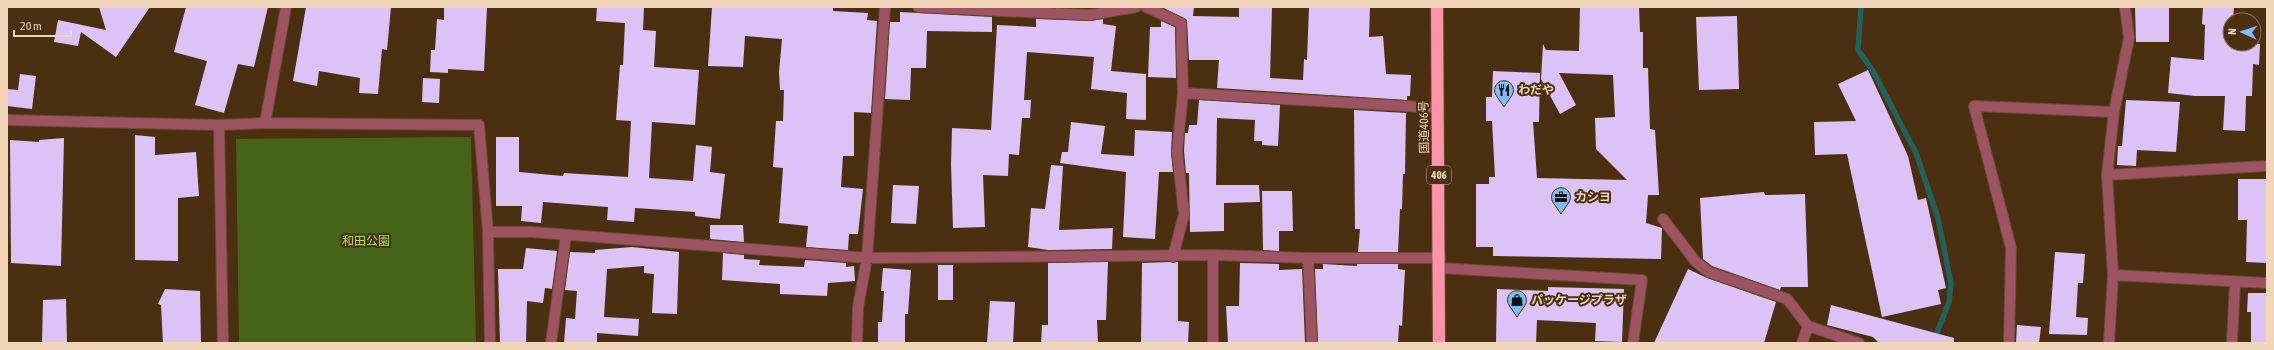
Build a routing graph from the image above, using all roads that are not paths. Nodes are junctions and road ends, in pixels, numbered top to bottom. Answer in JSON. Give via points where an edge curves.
{"nodes":[{"id":1,"x":286,"y":7,"type":"edge"},
{"id":2,"x":885,"y":7,"type":"edge"},
{"id":3,"x":918,"y":7,"type":"edge"},
{"id":4,"x":1136,"y":7,"type":"edge"},
{"id":5,"x":1146,"y":7,"type":"edge"},
{"id":6,"x":1437,"y":7,"type":"edge"},
{"id":7,"x":2125,"y":7,"type":"edge"},
{"id":8,"x":970,"y":8,"type":"edge"},
{"id":9,"x":1183,"y":93,"type":"junction"},
{"id":10,"x":1438,"y":108,"type":"junction"},
{"id":11,"x":2114,"y":112,"type":"junction"},
{"id":12,"x":7,"y":120,"type":"edge"},
{"id":13,"x":265,"y":123,"type":"junction"},
{"id":14,"x":219,"y":125,"type":"junction"},
{"id":15,"x":2267,"y":166,"type":"edge"},
{"id":16,"x":2107,"y":175,"type":"junction"},
{"id":17,"x":1663,"y":219,"type":"dead end"},
{"id":18,"x":488,"y":232,"type":"junction"},
{"id":19,"x":566,"y":235,"type":"junction"},
{"id":20,"x":1213,"y":254,"type":"junction"},
{"id":21,"x":1173,"y":256,"type":"junction"},
{"id":22,"x":867,"y":258,"type":"junction"},
{"id":23,"x":1308,"y":258,"type":"junction"},
{"id":24,"x":1440,"y":263,"type":"junction"},
{"id":25,"x":2113,"y":275,"type":"junction"},
{"id":26,"x":2234,"y":282,"type":"junction"},
{"id":27,"x":2267,"y":283,"type":"edge"},
{"id":28,"x":1808,"y":326,"type":"junction"},
{"id":29,"x":223,"y":343,"type":"edge"},
{"id":30,"x":490,"y":343,"type":"edge"},
{"id":31,"x":551,"y":343,"type":"edge"},
{"id":32,"x":857,"y":343,"type":"edge"},
{"id":33,"x":1213,"y":343,"type":"edge"},
{"id":34,"x":1312,"y":343,"type":"edge"},
{"id":35,"x":1439,"y":343,"type":"edge"},
{"id":36,"x":1633,"y":343,"type":"edge"},
{"id":37,"x":1802,"y":343,"type":"edge"},
{"id":38,"x":1859,"y":343,"type":"edge"},
{"id":39,"x":2009,"y":343,"type":"edge"},
{"id":40,"x":2109,"y":343,"type":"edge"},
{"id":41,"x":2232,"y":343,"type":"edge"}],
"edges":[{"from":1,"to":13,"type":"street"},
{"from":2,"to":22,"type":"street"},
{"from":3,"to":8,"type":"street"},
{"from":4,"to":8,"type":"street","via":[[1090,14]]},
{"from":5,"to":9,"type":"street","via":[[1181,23]]},
{"from":6,"to":10,"type":"highway","name":"国道406号","number":"406"},
{"from":7,"to":11,"type":"street","via":[[2129,38]]},
{"from":9,"to":10,"type":"street"},
{"from":9,"to":21,"type":"street","via":[[1177,152],[1184,214]]},
{"from":10,"to":24,"type":"highway","name":"国道406号","number":"406"},
{"from":11,"to":16,"type":"street"},
{"from":11,"to":39,"type":"street","via":[[1974,106],[2011,248]]},
{"from":12,"to":14,"type":"street"},
{"from":13,"to":14,"type":"street"},
{"from":13,"to":18,"type":"street","via":[[479,125]]},
{"from":14,"to":29,"type":"street"},
{"from":15,"to":16,"type":"street"},
{"from":16,"to":25,"type":"street"},
{"from":17,"to":28,"type":"street","via":[[1696,262],[1709,272],[1787,299]]},
{"from":18,"to":19,"type":"street"},
{"from":18,"to":30,"type":"street"},
{"from":19,"to":22,"type":"street"},
{"from":19,"to":31,"type":"street"},
{"from":20,"to":21,"type":"street"},
{"from":20,"to":23,"type":"street"},
{"from":20,"to":33,"type":"street"},
{"from":21,"to":22,"type":"street"},
{"from":22,"to":32,"type":"street","via":[[858,307]]},
{"from":23,"to":24,"type":"street"},
{"from":23,"to":34,"type":"street"},
{"from":24,"to":35,"type":"highway","name":"国道406号","number":"406"},
{"from":24,"to":36,"type":"street","via":[[1642,280]]},
{"from":25,"to":26,"type":"street"},
{"from":25,"to":40,"type":"street"},
{"from":26,"to":27,"type":"street"},
{"from":26,"to":41,"type":"street"},
{"from":28,"to":37,"type":"street"},
{"from":28,"to":38,"type":"street"}]}
